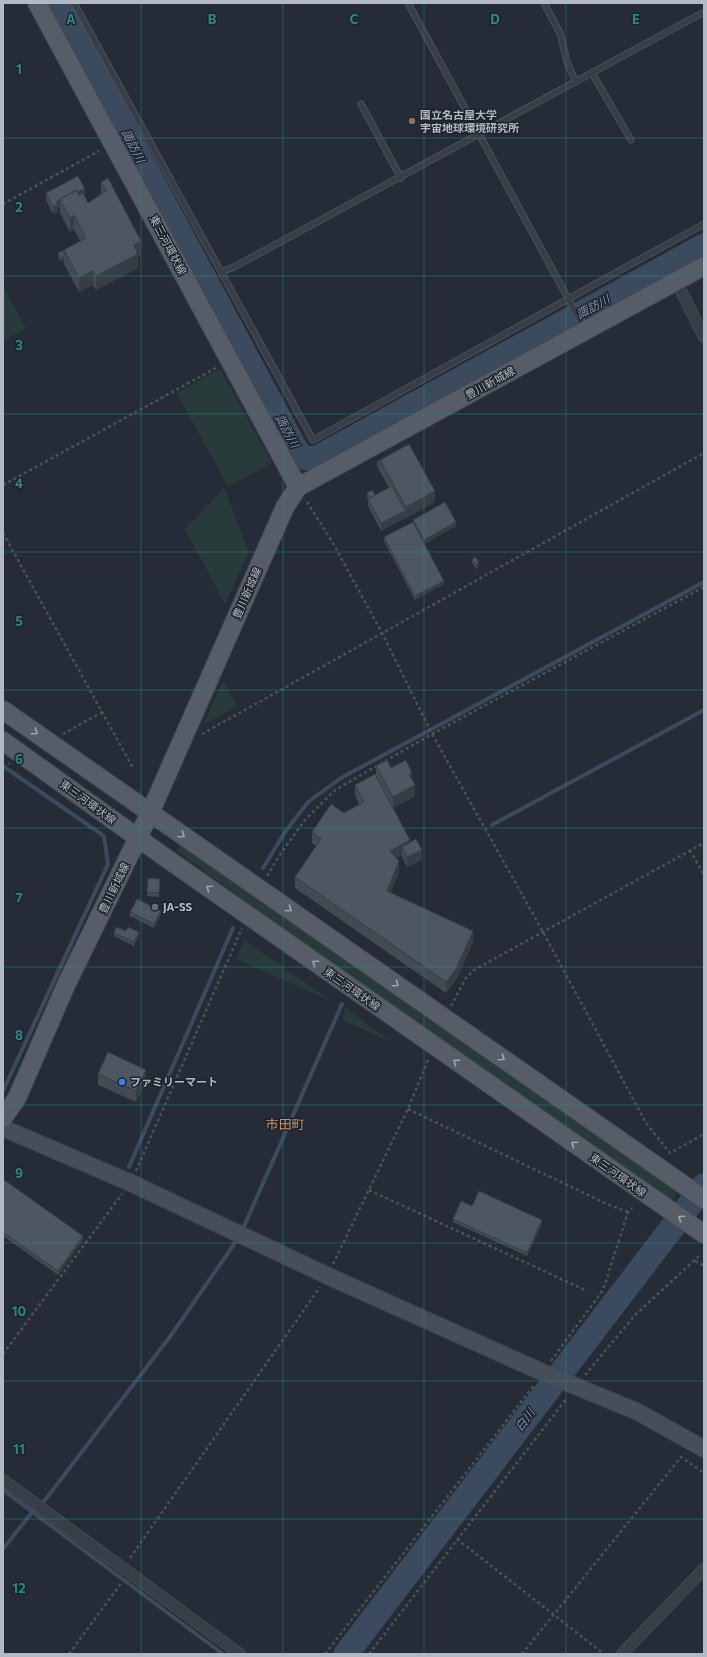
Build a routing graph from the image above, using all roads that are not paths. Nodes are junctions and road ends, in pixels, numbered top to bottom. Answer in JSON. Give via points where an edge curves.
{"nodes":[{"id":1,"x":37,"y":3,"type":"edge"},
{"id":2,"x":74,"y":3,"type":"edge"},
{"id":3,"x":408,"y":3,"type":"edge"},
{"id":4,"x":544,"y":3,"type":"edge"},
{"id":5,"x":704,"y":12,"type":"edge"},
{"id":6,"x":592,"y":73,"type":"junction"},
{"id":7,"x":576,"y":82,"type":"junction"},
{"id":8,"x":361,"y":104,"type":"dead end"},
{"id":9,"x":479,"y":134,"type":"junction"},
{"id":10,"x":631,"y":140,"type":"dead end"},
{"id":11,"x":401,"y":178,"type":"junction"},
{"id":12,"x":704,"y":224,"type":"edge"},
{"id":13,"x":704,"y":266,"type":"edge"},
{"id":14,"x":221,"y":272,"type":"junction"},
{"id":15,"x":676,"y":281,"type":"junction"},
{"id":16,"x":568,"y":299,"type":"junction"},
{"id":17,"x":583,"y":327,"type":"junction"},
{"id":18,"x":704,"y":337,"type":"edge"},
{"id":19,"x":298,"y":487,"type":"junction"},
{"id":20,"x":3,"y":710,"type":"edge"},
{"id":21,"x":3,"y":741,"type":"edge"},
{"id":22,"x":150,"y":813,"type":"junction"},
{"id":23,"x":138,"y":839,"type":"junction"},
{"id":24,"x":3,"y":1118,"type":"edge"},
{"id":25,"x":3,"y":1128,"type":"edge"},
{"id":26,"x":704,"y":1199,"type":"edge"},
{"id":27,"x":701,"y":1232,"type":"edge"},
{"id":28,"x":704,"y":1449,"type":"edge"},
{"id":29,"x":3,"y":1480,"type":"edge"},
{"id":30,"x":704,"y":1569,"type":"edge"},
{"id":31,"x":240,"y":1654,"type":"edge"},
{"id":32,"x":622,"y":1654,"type":"edge"}],
"edges":[{"from":1,"to":19,"type":"main road","name":"東三河環状線"},
{"from":2,"to":14,"type":"lane"},
{"from":3,"to":9,"type":"lane"},
{"from":4,"to":7,"type":"lane","via":[[560,33],[567,62]]},
{"from":5,"to":6,"type":"lane"},
{"from":6,"to":7,"type":"lane"},
{"from":6,"to":10,"type":"lane"},
{"from":7,"to":9,"type":"lane"},
{"from":8,"to":11,"type":"lane"},
{"from":9,"to":11,"type":"lane"},
{"from":9,"to":16,"type":"lane"},
{"from":11,"to":14,"type":"lane"},
{"from":12,"to":16,"type":"lane"},
{"from":13,"to":15,"type":"main road","name":"豊川新城線"},
{"from":14,"to":16,"type":"lane","via":[[312,440]]},
{"from":15,"to":17,"type":"main road","name":"豊川新城線"},
{"from":15,"to":18,"type":"street"},
{"from":16,"to":17,"type":"lane"},
{"from":17,"to":19,"type":"main road","name":"豊川新城線"},
{"from":19,"to":22,"type":"main road","name":"豊川新城線","via":[[285,507]]},
{"from":20,"to":22,"type":"main road","one_way":true},
{"from":21,"to":23,"type":"main road","name":"東三河環状線"},
{"from":22,"to":23,"type":"main road","name":"豊川新城線"},
{"from":22,"to":26,"type":"main road","one_way":true},
{"from":23,"to":24,"type":"main road","name":"豊川新城線","via":[[66,985],[17,1098]]},
{"from":27,"to":23,"type":"main road","name":"東三河環状線","one_way":true},
{"from":25,"to":28,"type":"street","via":[[131,1183],[328,1276],[544,1373],[638,1412]]},
{"from":29,"to":31,"type":"street"},
{"from":30,"to":32,"type":"street"}]}
